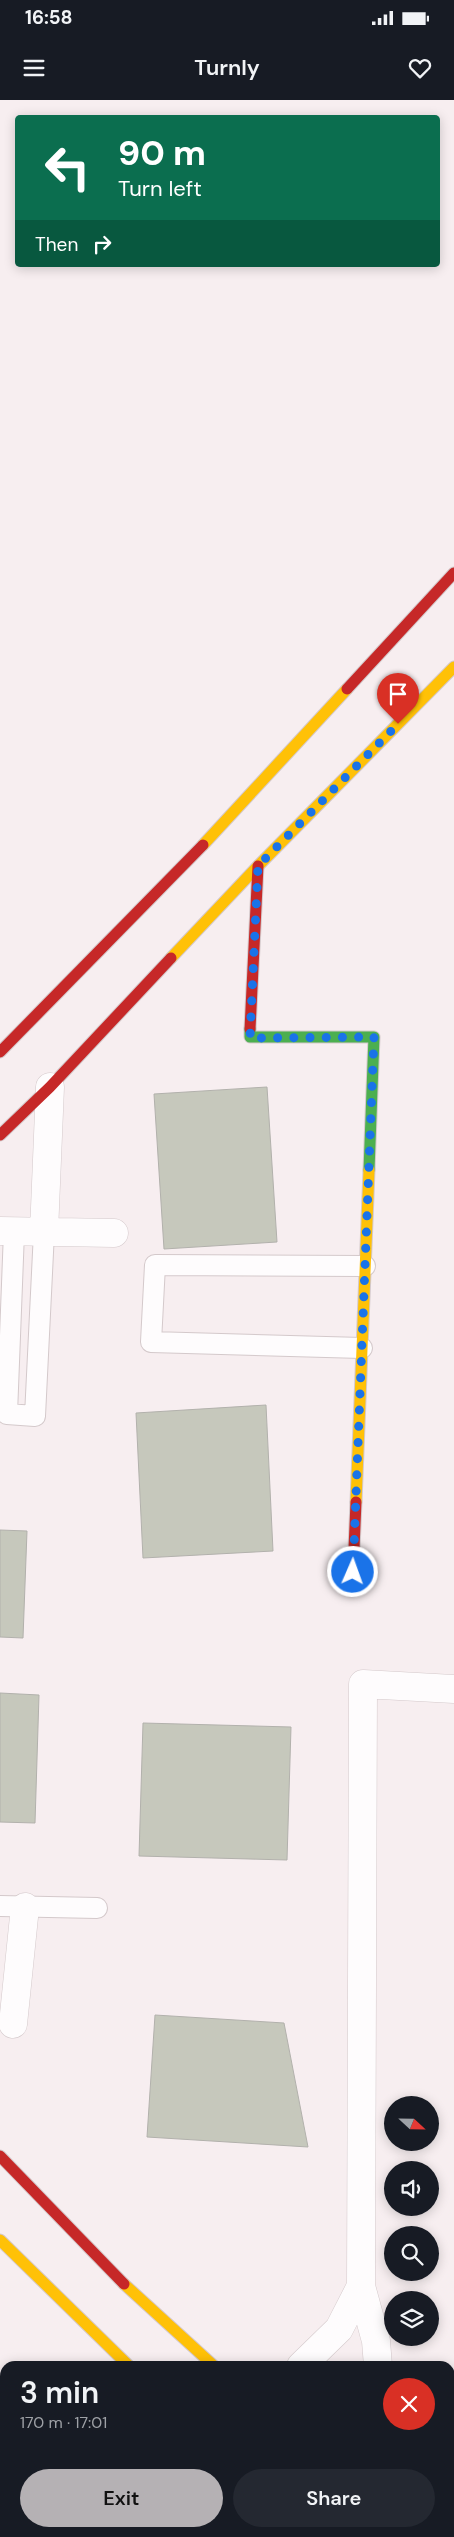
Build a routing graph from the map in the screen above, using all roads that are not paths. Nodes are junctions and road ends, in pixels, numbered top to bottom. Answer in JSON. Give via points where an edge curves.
{"nodes":[{"id":1,"x":454,"y":573,"type":"edge"},
{"id":2,"x":454,"y":667,"type":"edge"},
{"id":3,"x":258,"y":866,"type":"junction"},
{"id":4,"x":0,"y":1052,"type":"edge"},
{"id":5,"x":50,"y":1087,"type":"junction"},
{"id":6,"x":0,"y":1135,"type":"edge"},
{"id":7,"x":7,"y":1231,"type":"edge"},
{"id":8,"x":44,"y":1232,"type":"junction"},
{"id":9,"x":114,"y":1233,"type":"dead end"},
{"id":10,"x":365,"y":1266,"type":"junction"},
{"id":11,"x":362,"y":1348,"type":"junction"},
{"id":12,"x":353,"y":1572,"type":"dead end"},
{"id":13,"x":454,"y":1689,"type":"edge"},
{"id":14,"x":12,"y":1906,"type":"edge"},
{"id":15,"x":96,"y":1908,"type":"dead end"},
{"id":16,"x":4,"y":2034,"type":"edge"},
{"id":17,"x":0,"y":2156,"type":"edge"},
{"id":18,"x":0,"y":2240,"type":"edge"},
{"id":19,"x":361,"y":2286,"type":"junction"},
{"id":20,"x":124,"y":2361,"type":"edge"},
{"id":21,"x":209,"y":2361,"type":"edge"},
{"id":22,"x":306,"y":2361,"type":"edge"},
{"id":23,"x":378,"y":2361,"type":"edge"}],
"edges":[{"from":1,"to":4,"type":"street","via":[[198,851]]},
{"from":2,"to":3,"type":"street"},
{"from":3,"to":5,"type":"street"},
{"from":3,"to":10,"type":"street","via":[[250,1038],[374,1037]]},
{"from":5,"to":6,"type":"street"},
{"from":5,"to":8,"type":"street"},
{"from":7,"to":8,"type":"street"},
{"from":7,"to":8,"type":"lane","via":[[7,1414],[36,1416]]},
{"from":8,"to":9,"type":"street"},
{"from":10,"to":11,"type":"street"},
{"from":10,"to":11,"type":"lane","via":[[155,1265],[151,1342]]},
{"from":11,"to":12,"type":"street"},
{"from":13,"to":19,"type":"street","via":[[363,1684]]},
{"from":14,"to":15,"type":"lane"},
{"from":14,"to":16,"type":"street"},
{"from":17,"to":21,"type":"street","via":[[107,2268]]},
{"from":18,"to":20,"type":"street"},
{"from":19,"to":22,"type":"street","via":[[339,2329]]},
{"from":19,"to":23,"type":"street","via":[[376,2341]]}]}
